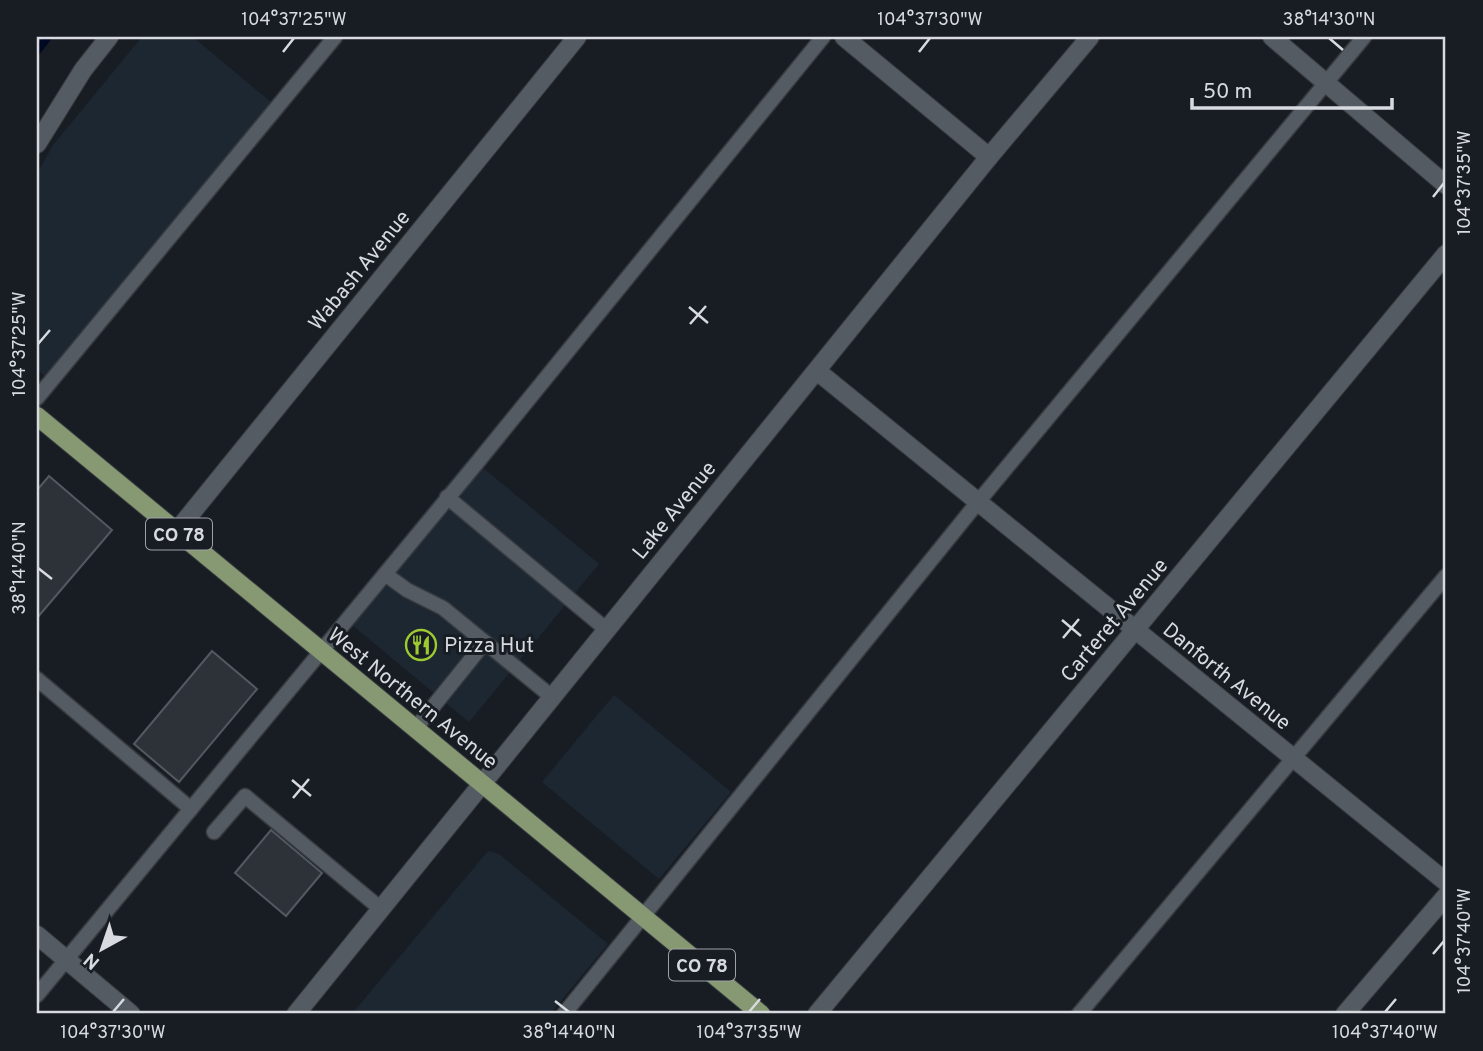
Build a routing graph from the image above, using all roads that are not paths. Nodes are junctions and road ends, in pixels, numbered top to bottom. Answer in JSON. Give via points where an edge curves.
{"nodes":[{"id":1,"x":109,"y":37,"type":"edge"},
{"id":2,"x":335,"y":37,"type":"edge"},
{"id":3,"x":578,"y":37,"type":"edge"},
{"id":4,"x":823,"y":37,"type":"edge"},
{"id":5,"x":844,"y":37,"type":"edge"},
{"id":6,"x":1090,"y":37,"type":"edge"},
{"id":7,"x":1272,"y":37,"type":"edge"},
{"id":8,"x":1364,"y":37,"type":"edge"},
{"id":9,"x":1325,"y":82,"type":"junction"},
{"id":10,"x":37,"y":144,"type":"edge"},
{"id":11,"x":989,"y":157,"type":"junction"},
{"id":12,"x":1446,"y":185,"type":"edge"},
{"id":13,"x":1446,"y":254,"type":"edge"},
{"id":14,"x":817,"y":371,"type":"junction"},
{"id":15,"x":37,"y":398,"type":"edge"},
{"id":16,"x":37,"y":416,"type":"edge"},
{"id":17,"x":447,"y":497,"type":"junction"},
{"id":18,"x":978,"y":502,"type":"junction"},
{"id":19,"x":176,"y":532,"type":"junction"},
{"id":20,"x":385,"y":573,"type":"junction"},
{"id":21,"x":1446,"y":576,"type":"edge"},
{"id":22,"x":607,"y":630,"type":"junction"},
{"id":23,"x":1135,"y":631,"type":"junction"},
{"id":24,"x":485,"y":642,"type":"junction"},
{"id":25,"x":321,"y":651,"type":"junction"},
{"id":26,"x":37,"y":679,"type":"edge"},
{"id":27,"x":552,"y":697,"type":"junction"},
{"id":28,"x":415,"y":729,"type":"junction"},
{"id":29,"x":1294,"y":760,"type":"junction"},
{"id":30,"x":482,"y":784,"type":"junction"},
{"id":31,"x":191,"y":809,"type":"junction"},
{"id":32,"x":214,"y":832,"type":"dead end"},
{"id":33,"x":1446,"y":882,"type":"edge"},
{"id":34,"x":1446,"y":896,"type":"edge"},
{"id":35,"x":382,"y":909,"type":"junction"},
{"id":36,"x":643,"y":916,"type":"junction"},
{"id":37,"x":37,"y":935,"type":"edge"},
{"id":38,"x":66,"y":959,"type":"junction"},
{"id":39,"x":37,"y":995,"type":"edge"},
{"id":40,"x":131,"y":1014,"type":"edge"},
{"id":41,"x":296,"y":1014,"type":"edge"},
{"id":42,"x":564,"y":1014,"type":"edge"},
{"id":43,"x":761,"y":1014,"type":"edge"},
{"id":44,"x":817,"y":1014,"type":"edge"},
{"id":45,"x":1079,"y":1014,"type":"edge"},
{"id":46,"x":1345,"y":1014,"type":"edge"}],
"edges":[{"from":1,"to":10,"type":"street"},
{"from":2,"to":15,"type":"lane"},
{"from":3,"to":19,"type":"street","name":"Wabash Avenue"},
{"from":4,"to":17,"type":"lane"},
{"from":5,"to":11,"type":"street"},
{"from":6,"to":11,"type":"street","name":"Lake Avenue"},
{"from":7,"to":9,"type":"street"},
{"from":8,"to":9,"type":"lane"},
{"from":9,"to":12,"type":"street"},
{"from":9,"to":18,"type":"lane"},
{"from":11,"to":14,"type":"street","name":"Lake Avenue"},
{"from":13,"to":23,"type":"street","name":"Carteret Avenue"},
{"from":14,"to":18,"type":"street","name":"Danforth Avenue"},
{"from":14,"to":22,"type":"street","name":"Lake Avenue"},
{"from":16,"to":19,"type":"main road","name":"West Northern Avenue","number":"CO 78"},
{"from":17,"to":20,"type":"lane"},
{"from":17,"to":22,"type":"lane"},
{"from":18,"to":23,"type":"street","name":"Danforth Avenue"},
{"from":18,"to":36,"type":"lane"},
{"from":19,"to":25,"type":"main road","name":"West Northern Avenue","number":"CO 78"},
{"from":20,"to":24,"type":"lane","via":[[443,608]]},
{"from":20,"to":25,"type":"lane"},
{"from":21,"to":29,"type":"lane"},
{"from":22,"to":27,"type":"street","name":"Lake Avenue"},
{"from":23,"to":29,"type":"street","name":"Danforth Avenue"},
{"from":23,"to":44,"type":"street","name":"Carteret Avenue"},
{"from":24,"to":27,"type":"lane"},
{"from":24,"to":28,"type":"lane"},
{"from":25,"to":28,"type":"main road","name":"West Northern Avenue","number":"CO 78"},
{"from":25,"to":31,"type":"lane"},
{"from":26,"to":31,"type":"lane"},
{"from":27,"to":30,"type":"street","name":"Lake Avenue"},
{"from":28,"to":30,"type":"main road","name":"West Northern Avenue","number":"CO 78"},
{"from":29,"to":33,"type":"street","name":"Danforth Avenue"},
{"from":29,"to":45,"type":"lane"},
{"from":30,"to":35,"type":"street","name":"Lake Avenue"},
{"from":30,"to":36,"type":"main road","name":"West Northern Avenue","number":"CO 78"},
{"from":31,"to":38,"type":"lane"},
{"from":32,"to":35,"type":"lane","via":[[246,796]]},
{"from":34,"to":46,"type":"street"},
{"from":35,"to":41,"type":"street","name":"Lake Avenue"},
{"from":36,"to":42,"type":"lane"},
{"from":36,"to":43,"type":"main road","name":"West Northern Avenue","number":"CO 78"},
{"from":37,"to":38,"type":"street"},
{"from":38,"to":39,"type":"lane"},
{"from":38,"to":40,"type":"street"}]}
